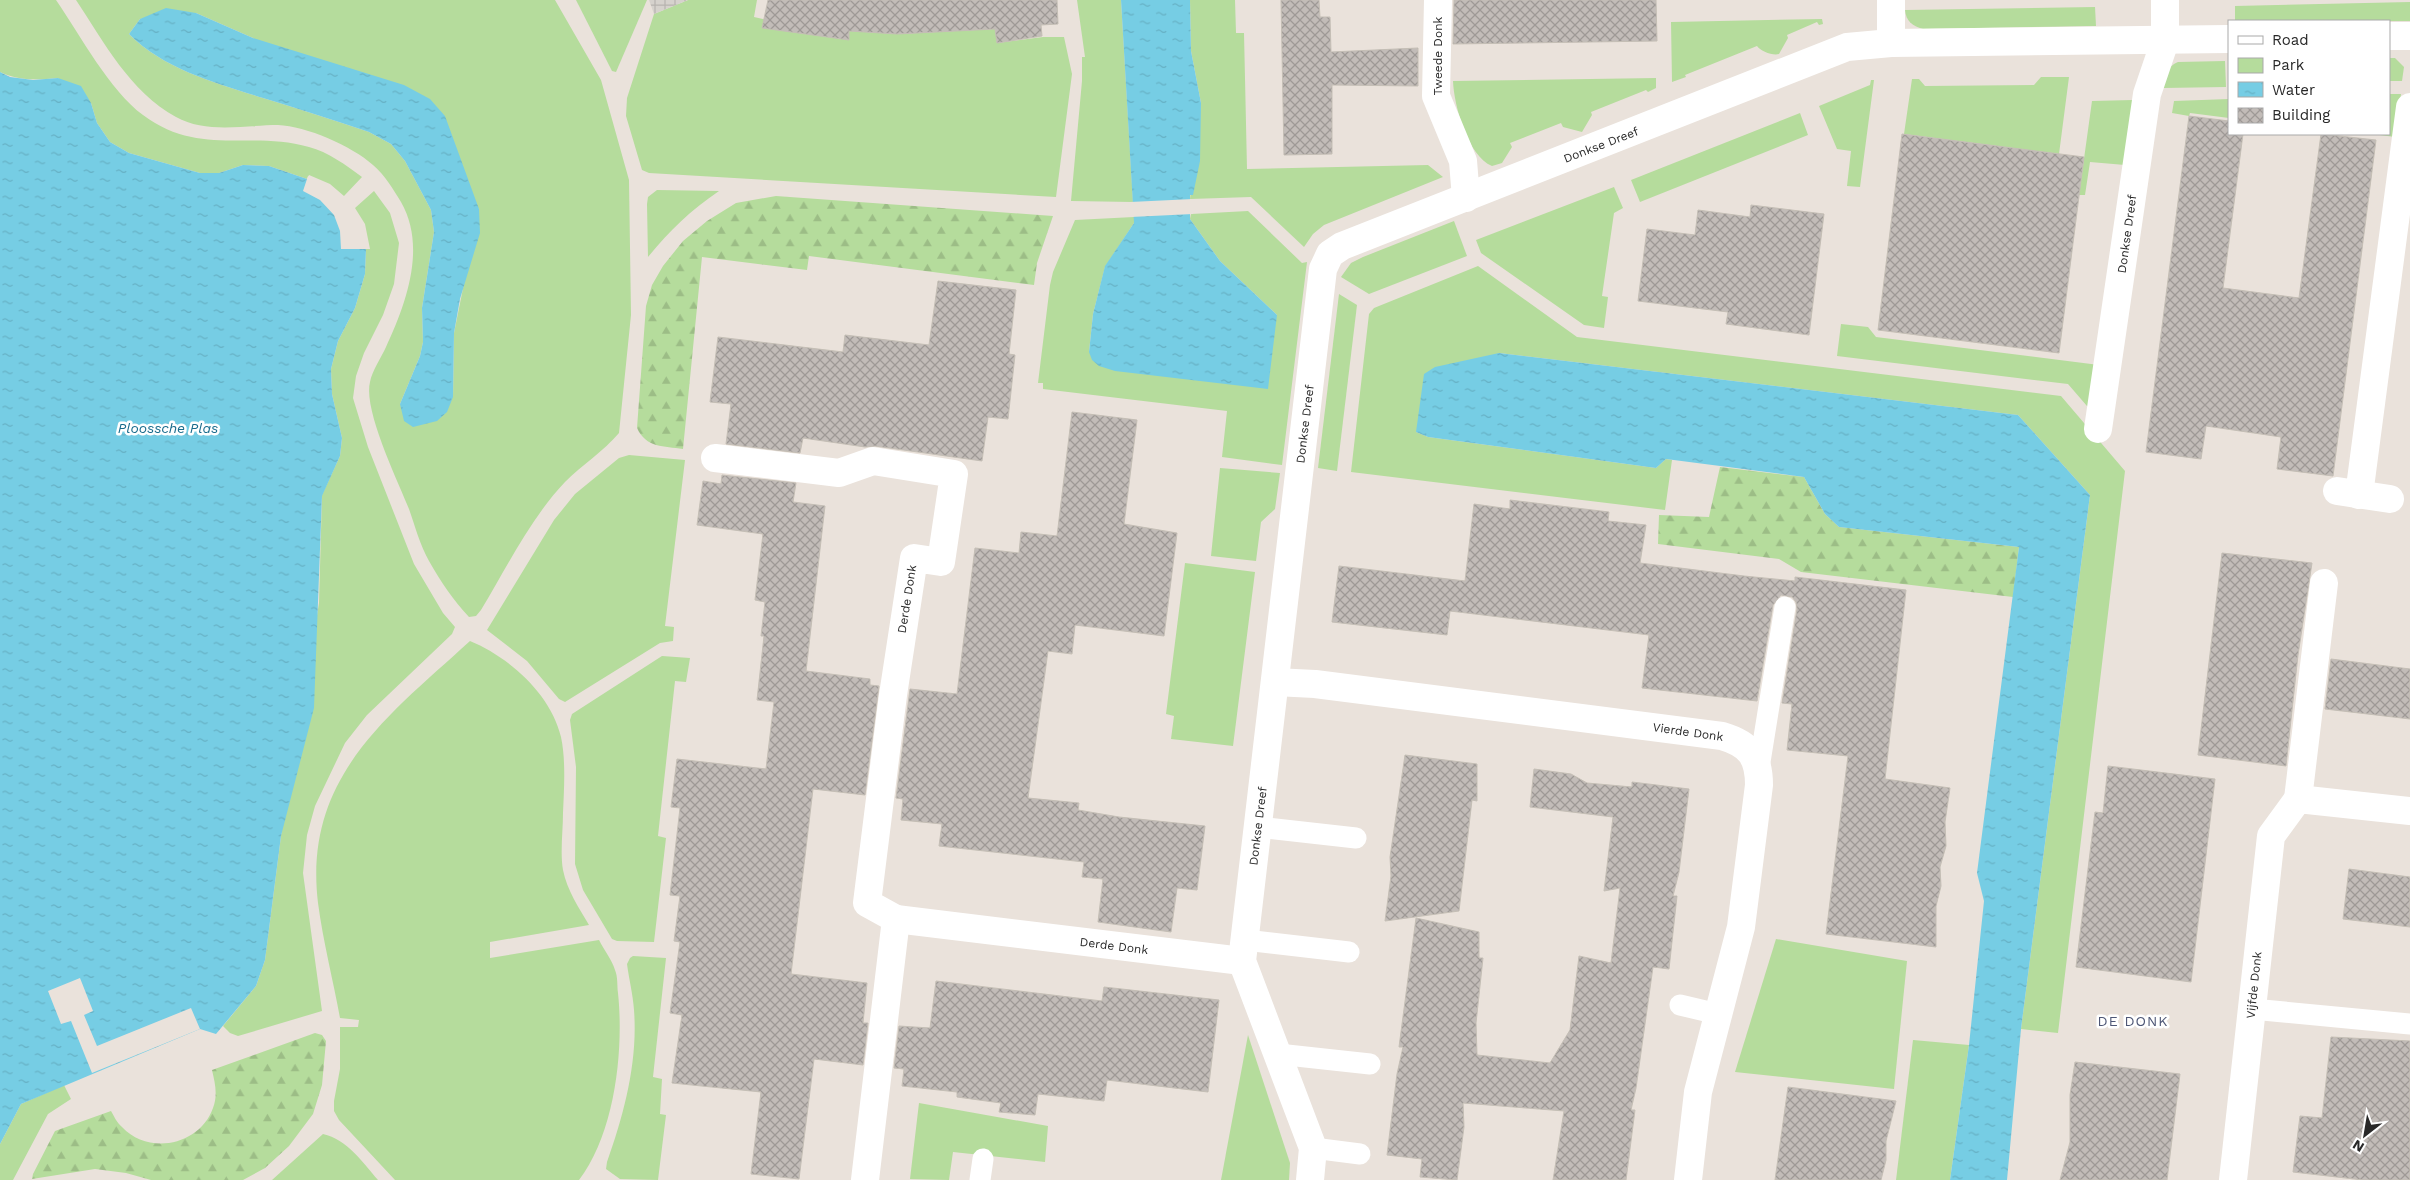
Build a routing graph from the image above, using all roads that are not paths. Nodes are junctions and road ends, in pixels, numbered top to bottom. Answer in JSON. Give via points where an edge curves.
{"nodes":[{"id":1,"x":1438,"y":0,"type":"edge"},
{"id":2,"x":1891,"y":0,"type":"edge"},
{"id":3,"x":2165,"y":0,"type":"edge"},
{"id":4,"x":2390,"y":36,"type":"edge"},
{"id":5,"x":2410,"y":36,"type":"edge"},
{"id":6,"x":2228,"y":39,"type":"edge"},
{"id":7,"x":2165,"y":41,"type":"junction"},
{"id":8,"x":1891,"y":43,"type":"junction"},
{"id":9,"x":2410,"y":107,"type":"edge"},
{"id":10,"x":1466,"y":198,"type":"junction"},
{"id":11,"x":2098,"y":429,"type":"dead end"},
{"id":12,"x":716,"y":458,"type":"dead end"},
{"id":13,"x":2390,"y":499,"type":"dead end"},
{"id":14,"x":2324,"y":583,"type":"dead end"},
{"id":15,"x":1785,"y":607,"type":"dead end"},
{"id":16,"x":1276,"y":682,"type":"junction"},
{"id":17,"x":1759,"y":768,"type":"junction"},
{"id":18,"x":2298,"y":799,"type":"junction"},
{"id":19,"x":2410,"y":811,"type":"edge"},
{"id":20,"x":1258,"y":827,"type":"junction"},
{"id":21,"x":1356,"y":838,"type":"dead end"},
{"id":22,"x":896,"y":919,"type":"junction"},
{"id":23,"x":1243,"y":950,"type":"junction"},
{"id":24,"x":1350,"y":952,"type":"dead end"},
{"id":25,"x":1680,"y":1005,"type":"dead end"},
{"id":26,"x":2252,"y":1008,"type":"junction"},
{"id":27,"x":1718,"y":1014,"type":"junction"},
{"id":28,"x":2410,"y":1024,"type":"edge"},
{"id":29,"x":1278,"y":1054,"type":"junction"},
{"id":30,"x":1370,"y":1064,"type":"dead end"},
{"id":31,"x":1313,"y":1148,"type":"junction"},
{"id":32,"x":1360,"y":1154,"type":"dead end"},
{"id":33,"x":983,"y":1159,"type":"dead end"},
{"id":34,"x":865,"y":1180,"type":"edge"},
{"id":35,"x":980,"y":1180,"type":"edge"},
{"id":36,"x":1310,"y":1180,"type":"edge"},
{"id":37,"x":1688,"y":1180,"type":"edge"},
{"id":38,"x":2233,"y":1180,"type":"edge"}],
"edges":[{"from":1,"to":10,"type":"street","name":"Tweede Donk","via":[[1436,96],[1462,161]]},
{"from":2,"to":8,"type":"street"},
{"from":3,"to":7,"type":"street","name":"Donkse Dreef"},
{"from":4,"to":5,"type":"street"},
{"from":6,"to":7,"type":"street","name":"Donkse Dreef"},
{"from":7,"to":8,"type":"street","name":"Donkse Dreef"},
{"from":7,"to":11,"type":"street","name":"Donkse Dreef","via":[[2148,94]]},
{"from":8,"to":10,"type":"street","name":"Donkse Dreef","via":[[1848,47]]},
{"from":9,"to":13,"type":"street","via":[[2348,493]]},
{"from":10,"to":16,"type":"street","name":"Donkse Dreef","via":[[1342,246],[1330,254],[1323,269]]},
{"from":12,"to":22,"type":"street","name":"Derde Donk","via":[[839,474],[873,461],[954,474],[941,562],[914,558],[893,695],[867,903]]},
{"from":14,"to":18,"type":"street","name":"Vijfde Donk"},
{"from":15,"to":17,"type":"lane"},
{"from":16,"to":17,"type":"street","name":"Vierde Donk","via":[[1315,684],[1722,736],[1739,741],[1752,752]]},
{"from":16,"to":20,"type":"street","name":"Donkse Dreef"},
{"from":17,"to":27,"type":"street","via":[[1741,926]]},
{"from":18,"to":19,"type":"street"},
{"from":18,"to":26,"type":"street","name":"Vijfde Donk","via":[[2271,836]]},
{"from":20,"to":21,"type":"lane"},
{"from":20,"to":23,"type":"street","name":"Donkse Dreef"},
{"from":22,"to":23,"type":"street","name":"Derde Donk"},
{"from":22,"to":34,"type":"street"},
{"from":23,"to":24,"type":"lane"},
{"from":23,"to":29,"type":"street","name":"Donkse Dreef"},
{"from":25,"to":27,"type":"lane"},
{"from":26,"to":28,"type":"lane"},
{"from":26,"to":38,"type":"street","name":"Vijfde Donk"},
{"from":27,"to":37,"type":"street","via":[[1698,1092]]},
{"from":29,"to":30,"type":"lane"},
{"from":29,"to":31,"type":"street","name":"Donkse Dreef"},
{"from":31,"to":32,"type":"lane"},
{"from":31,"to":36,"type":"street","name":"Donkse Dreef"},
{"from":33,"to":35,"type":"lane"}]}
